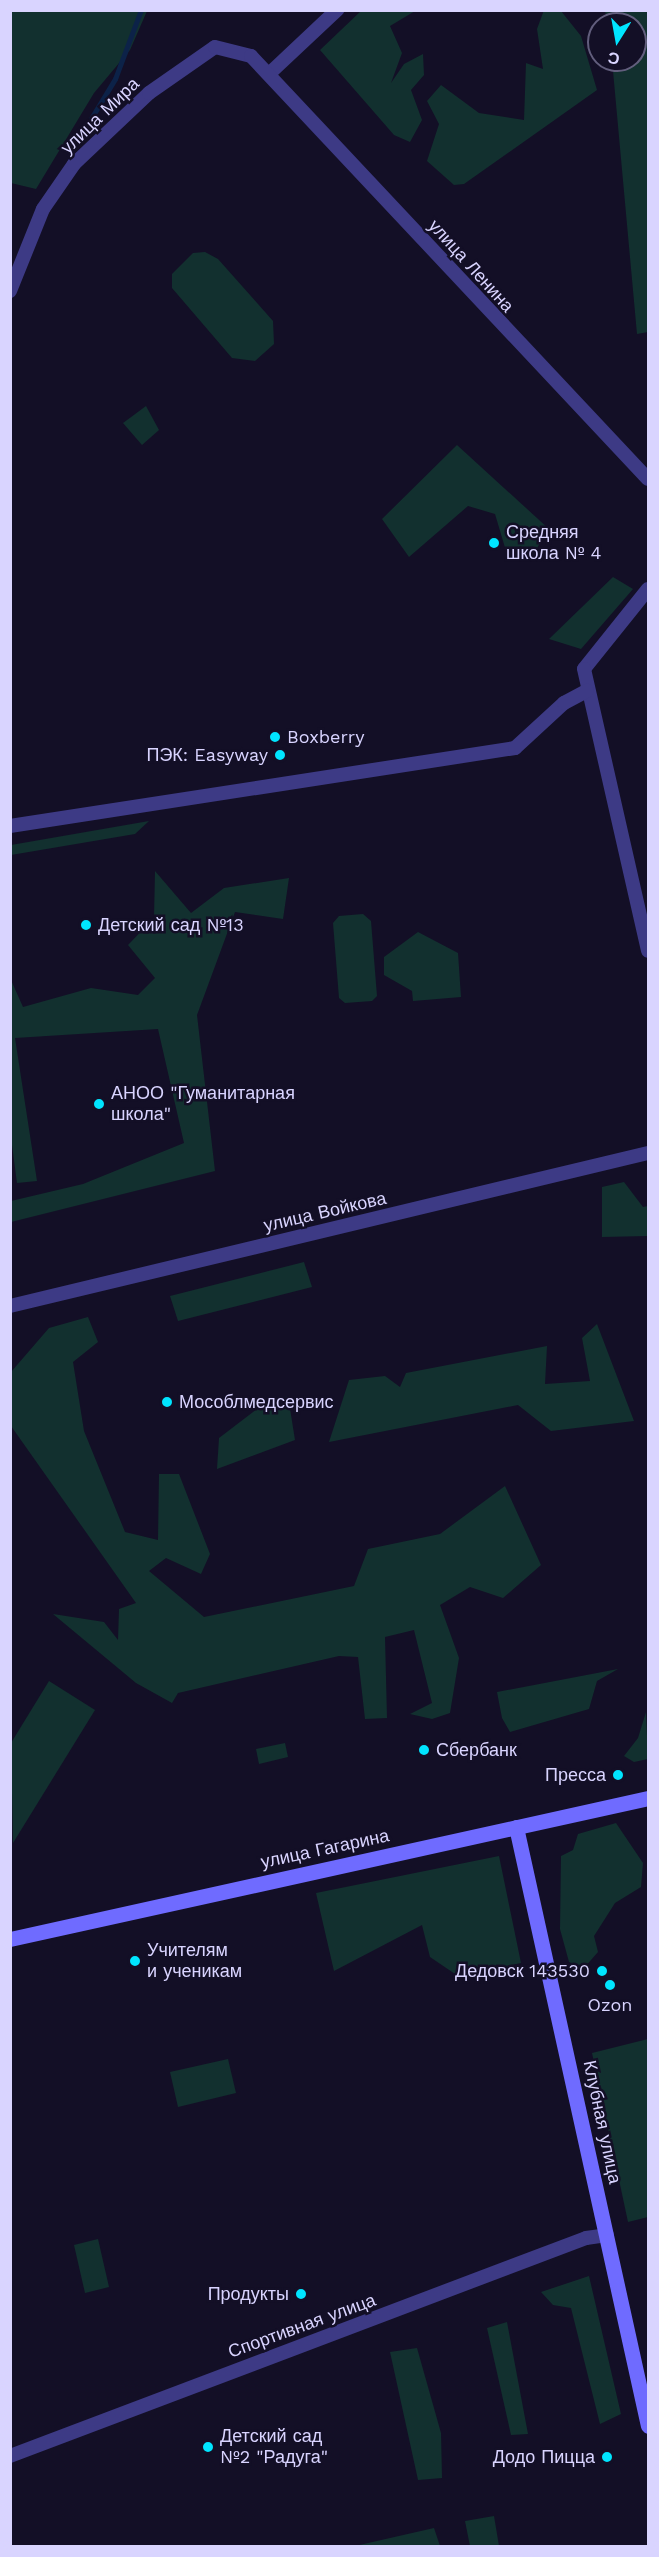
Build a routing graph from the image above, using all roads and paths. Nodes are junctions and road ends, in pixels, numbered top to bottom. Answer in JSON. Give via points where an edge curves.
{"nodes":[{"id":1,"x":337,"y":10,"type":"edge"},
{"id":2,"x":271,"y":72,"type":"junction"},
{"id":3,"x":10,"y":291,"type":"edge"},
{"id":4,"x":648,"y":479,"type":"edge"},
{"id":5,"x":648,"y":590,"type":"edge"},
{"id":6,"x":587,"y":691,"type":"junction"},
{"id":7,"x":10,"y":826,"type":"edge"},
{"id":8,"x":648,"y":951,"type":"edge"},
{"id":9,"x":648,"y":1154,"type":"edge"},
{"id":10,"x":10,"y":1306,"type":"edge"},
{"id":11,"x":648,"y":1798,"type":"edge"},
{"id":12,"x":516,"y":1827,"type":"junction"},
{"id":13,"x":10,"y":1939,"type":"edge"},
{"id":14,"x":607,"y":2235,"type":"junction"},
{"id":15,"x":648,"y":2426,"type":"edge"},
{"id":16,"x":10,"y":2456,"type":"edge"}],
"edges":[{"from":1,"to":2,"type":"street"},
{"from":2,"to":3,"type":"street","name":"улица Мира","via":[[251,56],[215,47],[149,93],[74,164],[54,192],[29,238]]},
{"from":2,"to":4,"type":"street","name":"улица Ленина","via":[[522,349]]},
{"from":5,"to":6,"type":"street","via":[[584,669]]},
{"from":6,"to":7,"type":"street","via":[[564,703],[515,748]]},
{"from":6,"to":8,"type":"street"},
{"from":9,"to":10,"type":"street","name":"улица Войкова"},
{"from":11,"to":12,"type":"street","name":"улица Гагарина"},
{"from":12,"to":13,"type":"street","name":"улица Гагарина"},
{"from":12,"to":14,"type":"street","name":"Клубная улица"},
{"from":14,"to":15,"type":"street","name":"Клубная улица"},
{"from":14,"to":16,"type":"street","name":"Спортивная улица","via":[[586,2238]]}]}
